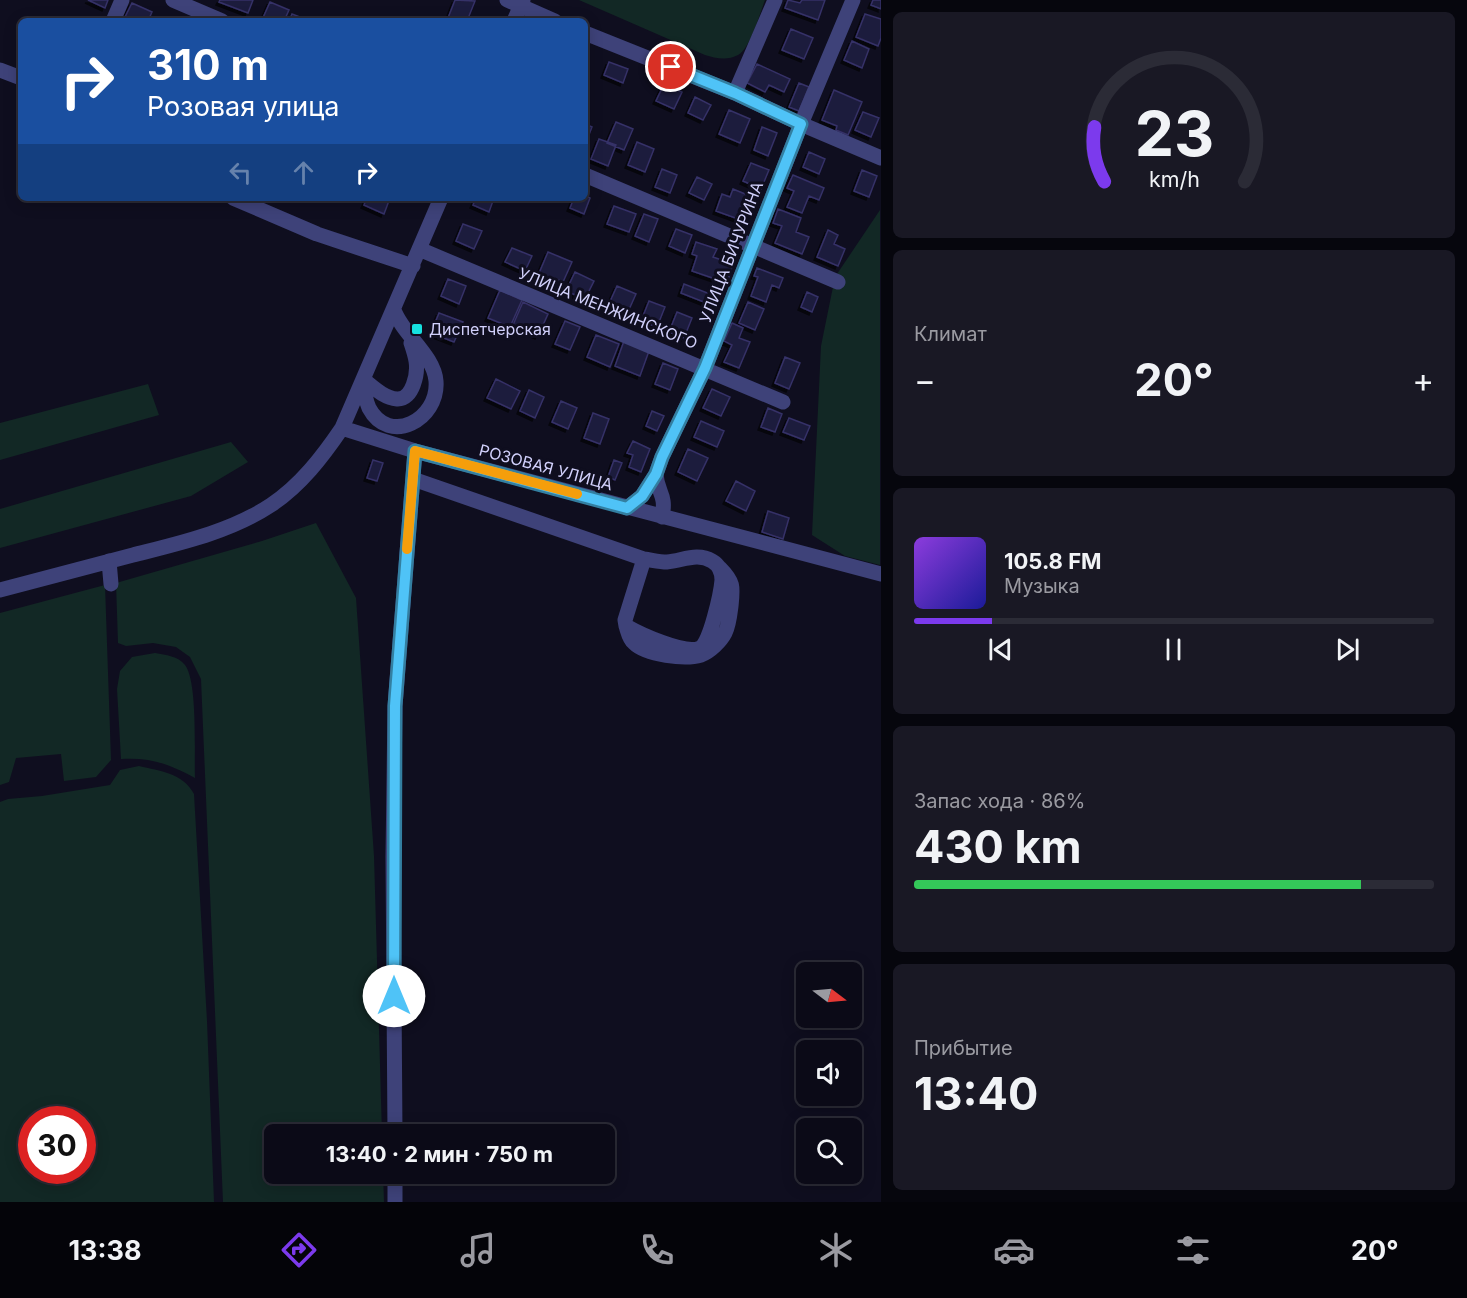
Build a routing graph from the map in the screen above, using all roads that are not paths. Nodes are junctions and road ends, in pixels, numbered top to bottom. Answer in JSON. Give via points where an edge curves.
{"nodes":[{"id":1,"x":122,"y":0,"type":"edge"},
{"id":2,"x":173,"y":0,"type":"edge"},
{"id":3,"x":775,"y":0,"type":"edge"},
{"id":4,"x":853,"y":0,"type":"edge"},
{"id":5,"x":517,"y":2,"type":"edge"},
{"id":6,"x":115,"y":18,"type":"edge"},
{"id":7,"x":215,"y":18,"type":"edge"},
{"id":8,"x":514,"y":18,"type":"edge"},
{"id":9,"x":549,"y":18,"type":"edge"},
{"id":10,"x":588,"y":34,"type":"edge"},
{"id":11,"x":0,"y":70,"type":"edge"},
{"id":12,"x":18,"y":77,"type":"edge"},
{"id":13,"x":735,"y":93,"type":"junction"},
{"id":14,"x":801,"y":124,"type":"junction"},
{"id":15,"x":880,"y":158,"type":"edge"},
{"id":16,"x":588,"y":176,"type":"edge"},
{"id":17,"x":240,"y":201,"type":"edge"},
{"id":18,"x":440,"y":201,"type":"edge"},
{"id":19,"x":753,"y":245,"type":"junction"},
{"id":20,"x":419,"y":249,"type":"junction"},
{"id":21,"x":412,"y":266,"type":"junction"},
{"id":22,"x":838,"y":282,"type":"dead end"},
{"id":23,"x":394,"y":310,"type":"junction"},
{"id":24,"x":410,"y":338,"type":"junction"},
{"id":25,"x":705,"y":368,"type":"junction"},
{"id":26,"x":364,"y":380,"type":"junction"},
{"id":27,"x":783,"y":402,"type":"dead end"},
{"id":28,"x":342,"y":428,"type":"junction"},
{"id":29,"x":415,"y":451,"type":"junction"},
{"id":30,"x":656,"y":474,"type":"junction"},
{"id":31,"x":412,"y":479,"type":"junction"},
{"id":32,"x":627,"y":508,"type":"junction"},
{"id":33,"x":662,"y":517,"type":"junction"},
{"id":34,"x":644,"y":559,"type":"junction"},
{"id":35,"x":109,"y":561,"type":"junction"},
{"id":36,"x":880,"y":574,"type":"edge"},
{"id":37,"x":111,"y":584,"type":"dead end"},
{"id":38,"x":0,"y":590,"type":"edge"},
{"id":39,"x":395,"y":1124,"type":"edge"},
{"id":40,"x":395,"y":1184,"type":"edge"},
{"id":41,"x":395,"y":1202,"type":"edge"}],
"edges":[{"from":1,"to":6,"type":"street"},
{"from":2,"to":7,"type":"street"},
{"from":3,"to":13,"type":"street"},
{"from":4,"to":14,"type":"street","name":"УЛИЦА БИЧУРИНА"},
{"from":5,"to":8,"type":"street"},
{"from":5,"to":9,"type":"street"},
{"from":10,"to":13,"type":"street"},
{"from":11,"to":12,"type":"street"},
{"from":13,"to":14,"type":"street"},
{"from":14,"to":15,"type":"street"},
{"from":14,"to":19,"type":"street","name":"УЛИЦА БИЧУРИНА"},
{"from":16,"to":19,"type":"street"},
{"from":17,"to":21,"type":"street","via":[[317,234]]},
{"from":18,"to":20,"type":"street"},
{"from":19,"to":22,"type":"street"},
{"from":19,"to":25,"type":"street","name":"УЛИЦА БИЧУРИНА"},
{"from":20,"to":21,"type":"street"},
{"from":20,"to":25,"type":"street","name":"УЛИЦА МЕНЖИНСКОГО"},
{"from":21,"to":23,"type":"street"},
{"from":23,"to":24,"type":"street"},
{"from":23,"to":26,"type":"street"},
{"from":24,"to":26,"type":"street","via":[[417,369],[406,396],[389,397]]},
{"from":24,"to":26,"type":"street","via":[[433,370],[436,382],[429,408],[420,420],[410,426],[396,426],[376,418],[369,408]]},
{"from":25,"to":27,"type":"street","name":"УЛИЦА МЕНЖИНСКОГО"},
{"from":25,"to":30,"type":"street","name":"УЛИЦА БИЧУРИНА"},
{"from":26,"to":28,"type":"street"},
{"from":28,"to":29,"type":"street","name":"РОЗОВАЯ УЛИЦА"},
{"from":28,"to":35,"type":"street","via":[[322,457],[272,505],[237,523],[181,543]]},
{"from":29,"to":31,"type":"street"},
{"from":29,"to":32,"type":"street","name":"РОЗОВАЯ УЛИЦА"},
{"from":30,"to":32,"type":"street","name":"УЛИЦА БИЧУРИНА","via":[[642,496]]},
{"from":30,"to":33,"type":"street","via":[[664,497]]},
{"from":31,"to":34,"type":"street"},
{"from":31,"to":39,"type":"street","via":[[395,706]]},
{"from":32,"to":33,"type":"street","name":"РОЗОВАЯ УЛИЦА"},
{"from":33,"to":36,"type":"street","name":"РОЗОВАЯ УЛИЦА"},
{"from":34,"to":34,"type":"street","via":[[669,562],[702,557],[720,568],[722,579],[710,632],[701,652],[674,646],[626,626]]},
{"from":35,"to":37,"type":"street"},
{"from":35,"to":38,"type":"street"},
{"from":40,"to":41,"type":"street"}]}
